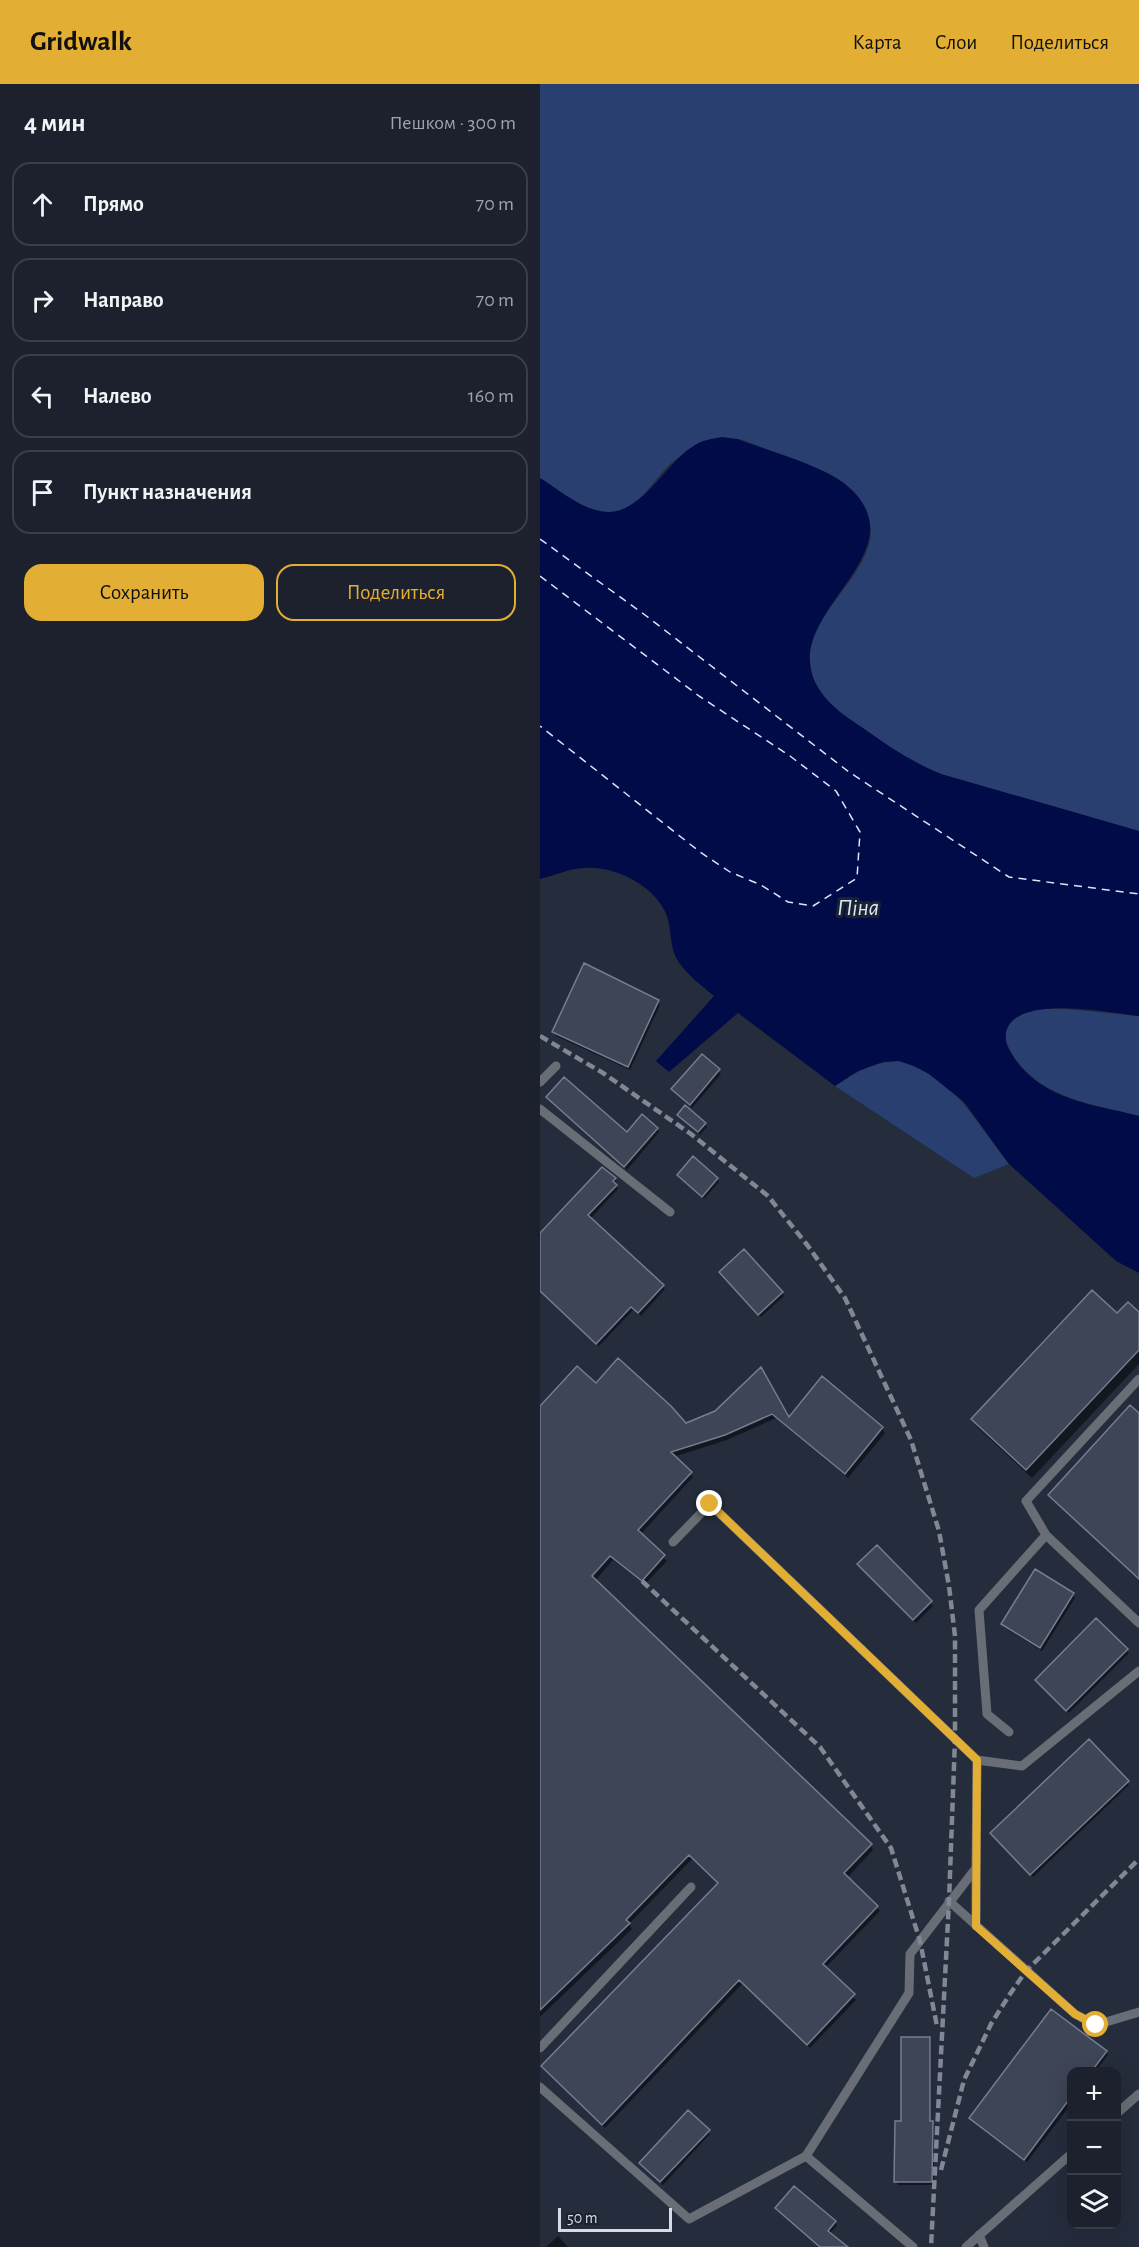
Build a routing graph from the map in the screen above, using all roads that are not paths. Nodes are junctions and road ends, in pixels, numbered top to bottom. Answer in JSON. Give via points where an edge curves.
{"nodes":[{"id":1,"x":556,"y":1066,"type":"dead end"},
{"id":2,"x":540,"y":1082,"type":"edge"},
{"id":3,"x":540,"y":1109,"type":"edge"},
{"id":4,"x":670,"y":1212,"type":"dead end"},
{"id":5,"x":1139,"y":1379,"type":"edge"},
{"id":6,"x":1046,"y":1535,"type":"junction"},
{"id":7,"x":674,"y":1542,"type":"dead end"},
{"id":8,"x":1139,"y":1623,"type":"edge"},
{"id":9,"x":1139,"y":1671,"type":"edge"},
{"id":10,"x":1009,"y":1732,"type":"dead end"},
{"id":11,"x":977,"y":1760,"type":"junction"},
{"id":12,"x":976,"y":1868,"type":"junction"},
{"id":13,"x":691,"y":1887,"type":"dead end"},
{"id":14,"x":949,"y":1901,"type":"junction"},
{"id":15,"x":976,"y":1926,"type":"junction"},
{"id":16,"x":1139,"y":2012,"type":"edge"},
{"id":17,"x":540,"y":2048,"type":"edge"},
{"id":18,"x":540,"y":2087,"type":"edge"},
{"id":19,"x":1139,"y":2094,"type":"edge"},
{"id":20,"x":1121,"y":2110,"type":"edge"},
{"id":21,"x":806,"y":2156,"type":"junction"},
{"id":22,"x":1067,"y":2157,"type":"edge"},
{"id":23,"x":979,"y":2235,"type":"junction"},
{"id":24,"x":913,"y":2247,"type":"edge"},
{"id":25,"x":966,"y":2247,"type":"edge"},
{"id":26,"x":984,"y":2247,"type":"edge"}],
"edges":[{"from":1,"to":2,"type":"lane"},
{"from":3,"to":4,"type":"lane"},
{"from":5,"to":6,"type":"lane","via":[[1026,1501]]},
{"from":6,"to":8,"type":"lane"},
{"from":6,"to":10,"type":"lane","via":[[979,1610],[987,1714]]},
{"from":7,"to":11,"type":"lane","via":[[710,1504]]},
{"from":9,"to":11,"type":"lane","via":[[1022,1767]]},
{"from":11,"to":12,"type":"lane"},
{"from":12,"to":14,"type":"lane"},
{"from":12,"to":15,"type":"lane"},
{"from":13,"to":17,"type":"lane"},
{"from":14,"to":15,"type":"lane"},
{"from":14,"to":21,"type":"lane","via":[[910,1954],[909,1993]]},
{"from":15,"to":16,"type":"lane","via":[[1075,2014],[1096,2025]]},
{"from":18,"to":21,"type":"lane","via":[[689,2219]]},
{"from":19,"to":20,"type":"lane"},
{"from":21,"to":24,"type":"lane"},
{"from":22,"to":23,"type":"lane"},
{"from":23,"to":25,"type":"lane"},
{"from":23,"to":26,"type":"lane"}]}
